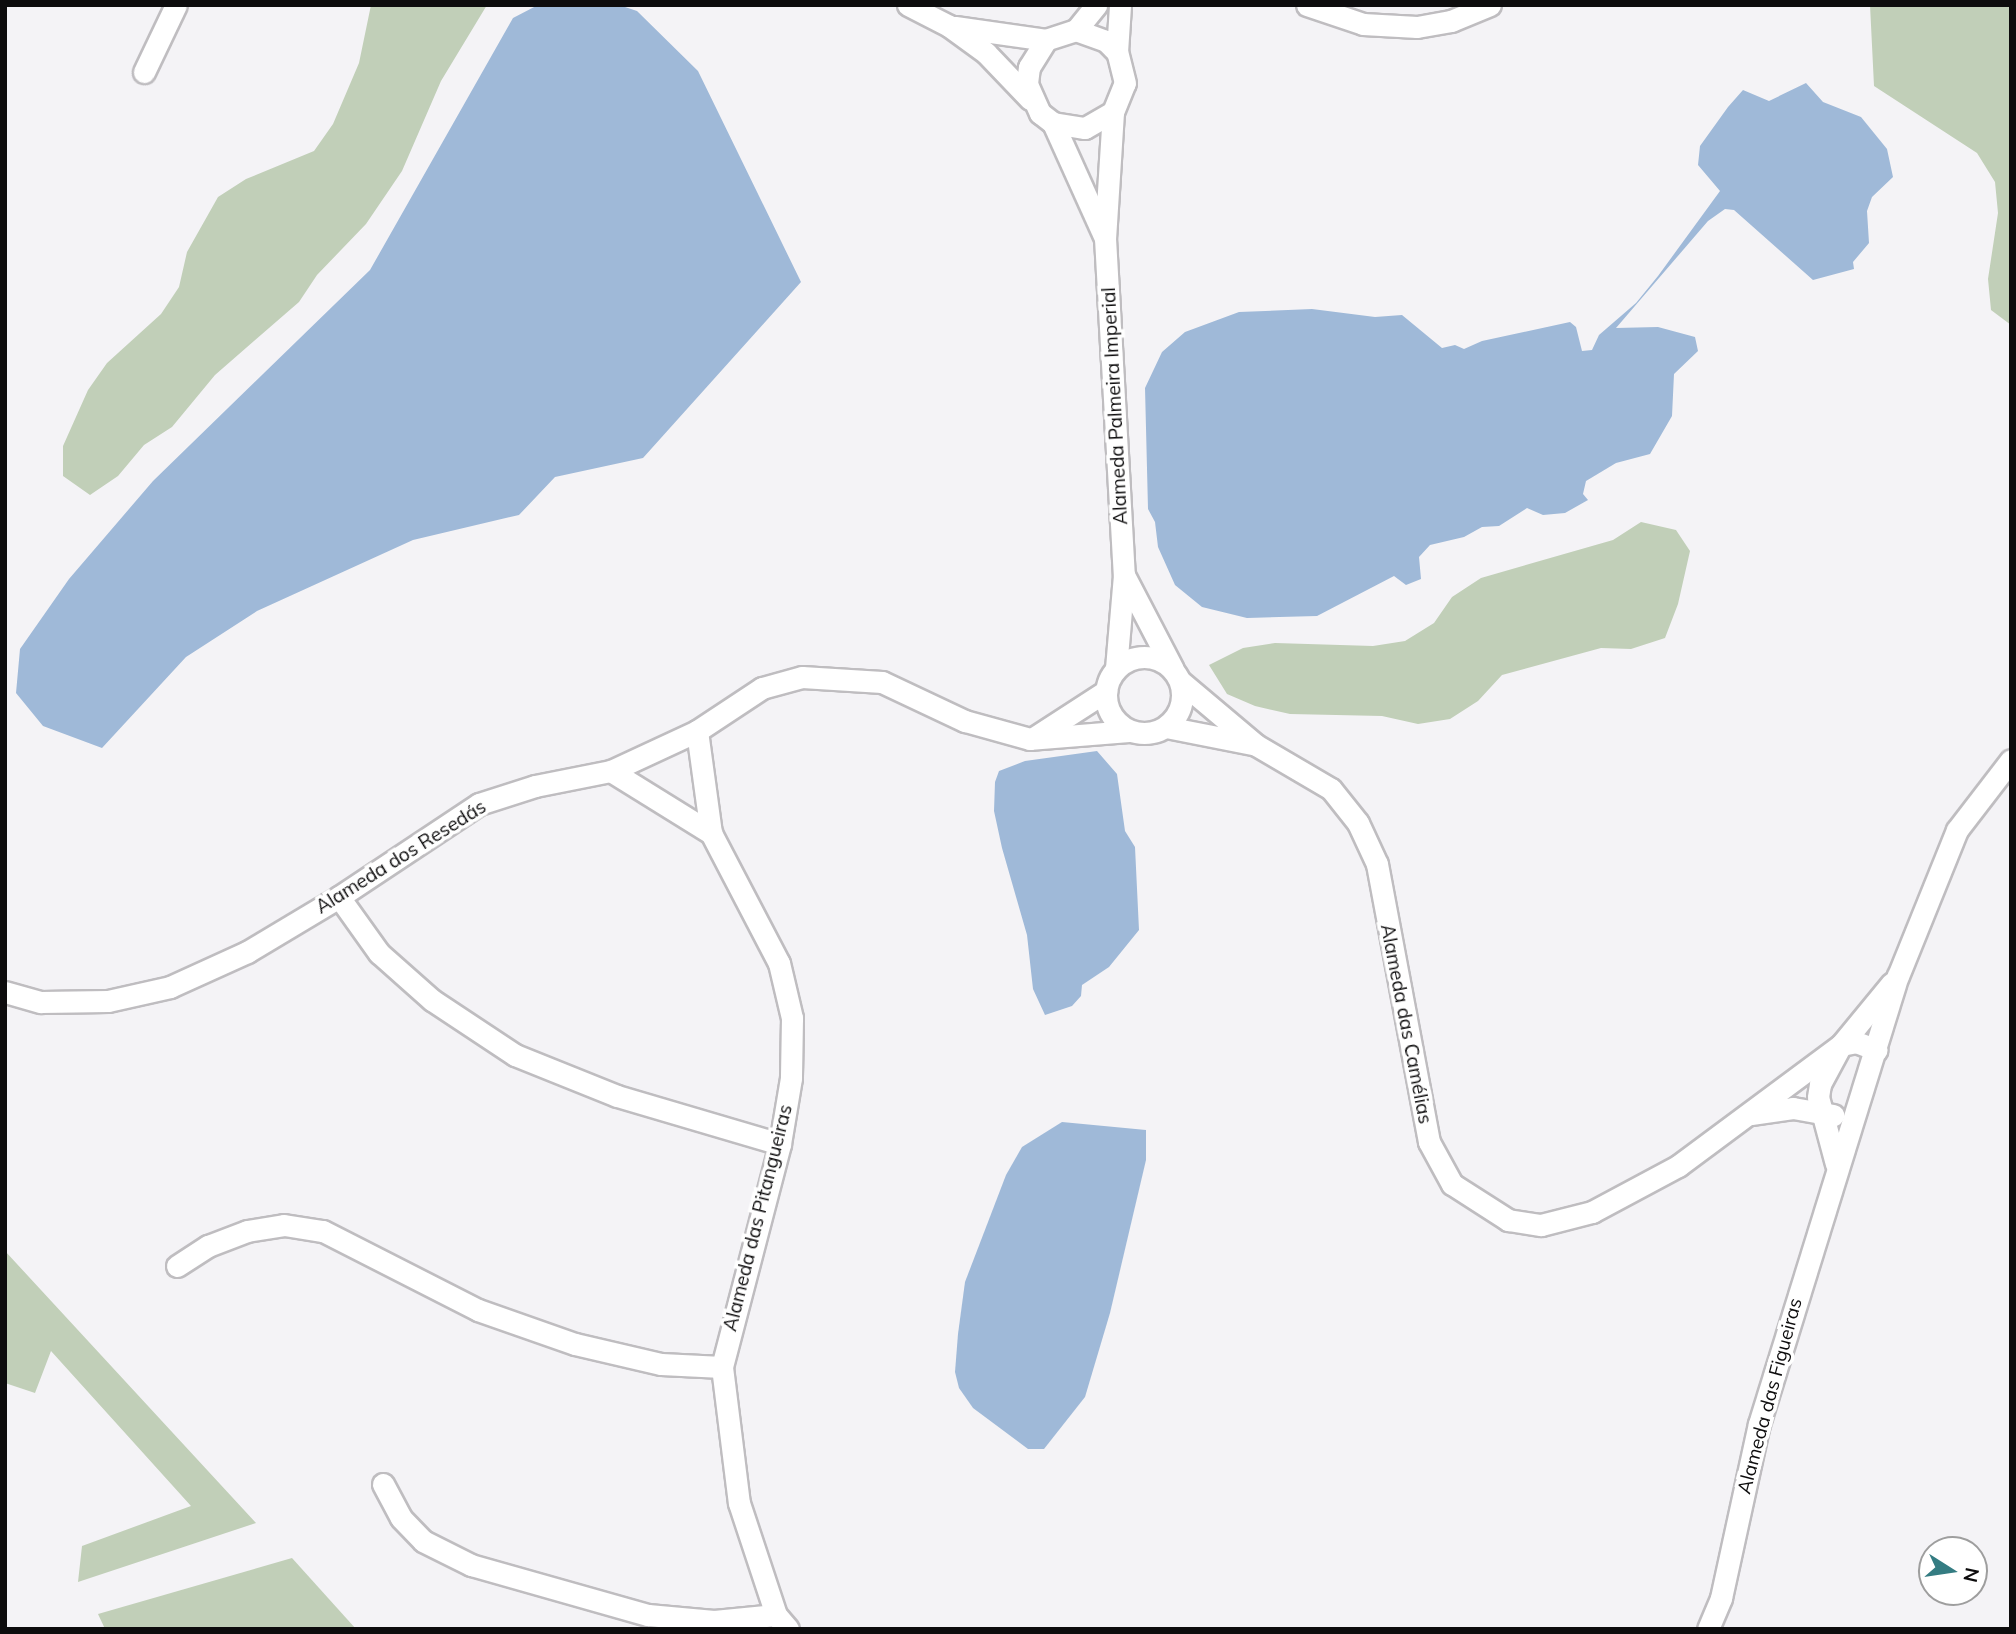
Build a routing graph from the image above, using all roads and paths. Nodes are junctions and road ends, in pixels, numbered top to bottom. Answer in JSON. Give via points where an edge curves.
{"nodes":[{"id":1,"x":176,"y":5,"type":"edge"},
{"id":2,"x":908,"y":5,"type":"edge"},
{"id":3,"x":1096,"y":5,"type":"edge"},
{"id":4,"x":1120,"y":5,"type":"edge"},
{"id":5,"x":1307,"y":5,"type":"edge"},
{"id":6,"x":1490,"y":5,"type":"edge"},
{"id":7,"x":949,"y":26,"type":"junction"},
{"id":8,"x":1076,"y":30,"type":"junction"},
{"id":9,"x":1046,"y":40,"type":"junction"},
{"id":10,"x":1117,"y":52,"type":"junction"},
{"id":11,"x":145,"y":72,"type":"dead end"},
{"id":12,"x":1031,"y":100,"type":"junction"},
{"id":13,"x":1113,"y":112,"type":"junction"},
{"id":14,"x":1053,"y":123,"type":"junction"},
{"id":15,"x":1105,"y":238,"type":"junction"},
{"id":16,"x":1124,"y":575,"type":"junction"},
{"id":17,"x":1116,"y":668,"type":"junction"},
{"id":18,"x":1177,"y":675,"type":"junction"},
{"id":19,"x":1105,"y":691,"type":"junction"},
{"id":20,"x":1166,"y":727,"type":"junction"},
{"id":21,"x":1129,"y":731,"type":"junction"},
{"id":22,"x":696,"y":732,"type":"junction"},
{"id":23,"x":1030,"y":740,"type":"junction"},
{"id":24,"x":1256,"y":745,"type":"junction"},
{"id":25,"x":2011,"y":760,"type":"edge"},
{"id":26,"x":611,"y":771,"type":"junction"},
{"id":27,"x":711,"y":832,"type":"junction"},
{"id":28,"x":339,"y":897,"type":"junction"},
{"id":29,"x":1898,"y":976,"type":"junction"},
{"id":30,"x":5,"y":992,"type":"edge"},
{"id":31,"x":1841,"y":1045,"type":"junction"},
{"id":32,"x":1877,"y":1050,"type":"junction"},
{"id":33,"x":1749,"y":1114,"type":"junction"},
{"id":34,"x":1822,"y":1114,"type":"junction"},
{"id":35,"x":1852,"y":1118,"type":"junction"},
{"id":36,"x":780,"y":1143,"type":"junction"},
{"id":37,"x":1836,"y":1164,"type":"junction"},
{"id":38,"x":177,"y":1266,"type":"dead end"},
{"id":39,"x":722,"y":1367,"type":"junction"},
{"id":40,"x":383,"y":1484,"type":"dead end"},
{"id":41,"x":782,"y":1622,"type":"edge"},
{"id":42,"x":1708,"y":1629,"type":"edge"}],
"edges":[{"from":1,"to":11,"type":"street"},
{"from":2,"to":7,"type":"street"},
{"from":3,"to":8,"type":"street"},
{"from":4,"to":10,"type":"street"},
{"from":5,"to":6,"type":"street","via":[[1384,27],[1451,21]]},
{"from":7,"to":9,"type":"street"},
{"from":7,"to":12,"type":"street","via":[[998,64]]},
{"from":8,"to":9,"type":"street"},
{"from":8,"to":10,"type":"street","via":[[1106,40]]},
{"from":9,"to":12,"type":"street","via":[[1029,67]]},
{"from":10,"to":13,"type":"street","via":[[1125,83]]},
{"from":12,"to":14,"type":"street"},
{"from":13,"to":14,"type":"street","via":[[1085,128]]},
{"from":13,"to":15,"type":"street"},
{"from":14,"to":15,"type":"street"},
{"from":15,"to":16,"type":"street","name":"Alameda Palmeira Imperial"},
{"from":16,"to":17,"type":"street","name":"Alameda Palmeira Imperial"},
{"from":16,"to":18,"type":"street"},
{"from":17,"to":18,"type":"street","via":[[1139,657],[1163,662]]},
{"from":17,"to":19,"type":"street"},
{"from":18,"to":20,"type":"street","via":[[1181,706]]},
{"from":18,"to":24,"type":"street"},
{"from":19,"to":21,"type":"street","via":[[1110,715]]},
{"from":19,"to":23,"type":"street"},
{"from":20,"to":21,"type":"street","via":[[1142,734]]},
{"from":20,"to":24,"type":"street"},
{"from":21,"to":23,"type":"street"},
{"from":22,"to":23,"type":"street","name":"Alameda dos Resedás","via":[[762,688],[802,677],[840,676],[881,682],[965,721]]},
{"from":22,"to":26,"type":"street","name":"Alameda dos Resedás"},
{"from":22,"to":27,"type":"street","name":"Alameda das Pitangueiras"},
{"from":24,"to":33,"type":"street","name":"Alameda das Camélias","via":[[1331,789],[1358,823],[1377,864],[1429,1142],[1452,1184],[1508,1220],[1541,1225],[1592,1212],[1678,1166]]},
{"from":25,"to":29,"type":"street","via":[[1957,831]]},
{"from":26,"to":27,"type":"street"},
{"from":26,"to":28,"type":"street","name":"Alameda dos Resedás","via":[[535,786],[478,804]]},
{"from":27,"to":36,"type":"street","name":"Alameda das Pitangueiras","via":[[779,962],[792,1018],[791,1078]]},
{"from":28,"to":30,"type":"street","name":"Alameda dos Resedás","via":[[247,952],[170,988],[108,1001],[41,1002]]},
{"from":28,"to":36,"type":"street","via":[[379,953],[432,1000],[515,1055],[617,1097]]},
{"from":29,"to":31,"type":"street"},
{"from":29,"to":32,"type":"street"},
{"from":31,"to":32,"type":"street","via":[[1856,1042]]},
{"from":31,"to":33,"type":"street","name":"Alameda das Camélias"},
{"from":31,"to":34,"type":"street","via":[[1820,1084]]},
{"from":32,"to":35,"type":"street","name":"Alameda das Figueiras"},
{"from":33,"to":34,"type":"street","via":[[1793,1108]]},
{"from":34,"to":35,"type":"street"},
{"from":34,"to":37,"type":"street"},
{"from":35,"to":37,"type":"street","name":"Alameda das Figueiras"},
{"from":36,"to":39,"type":"street","name":"Alameda das Pitangueiras"},
{"from":37,"to":42,"type":"street","name":"Alameda das Figueiras","via":[[1759,1424],[1721,1598]]},
{"from":38,"to":39,"type":"street","via":[[208,1246],[247,1231],[284,1225],[323,1231],[478,1310],[575,1344],[661,1364]]},
{"from":39,"to":41,"type":"street","name":"Alameda das Pitangueiras","via":[[740,1503]]},
{"from":40,"to":41,"type":"street","via":[[401,1518],[423,1541],[471,1565],[648,1615],[714,1622]]}]}
